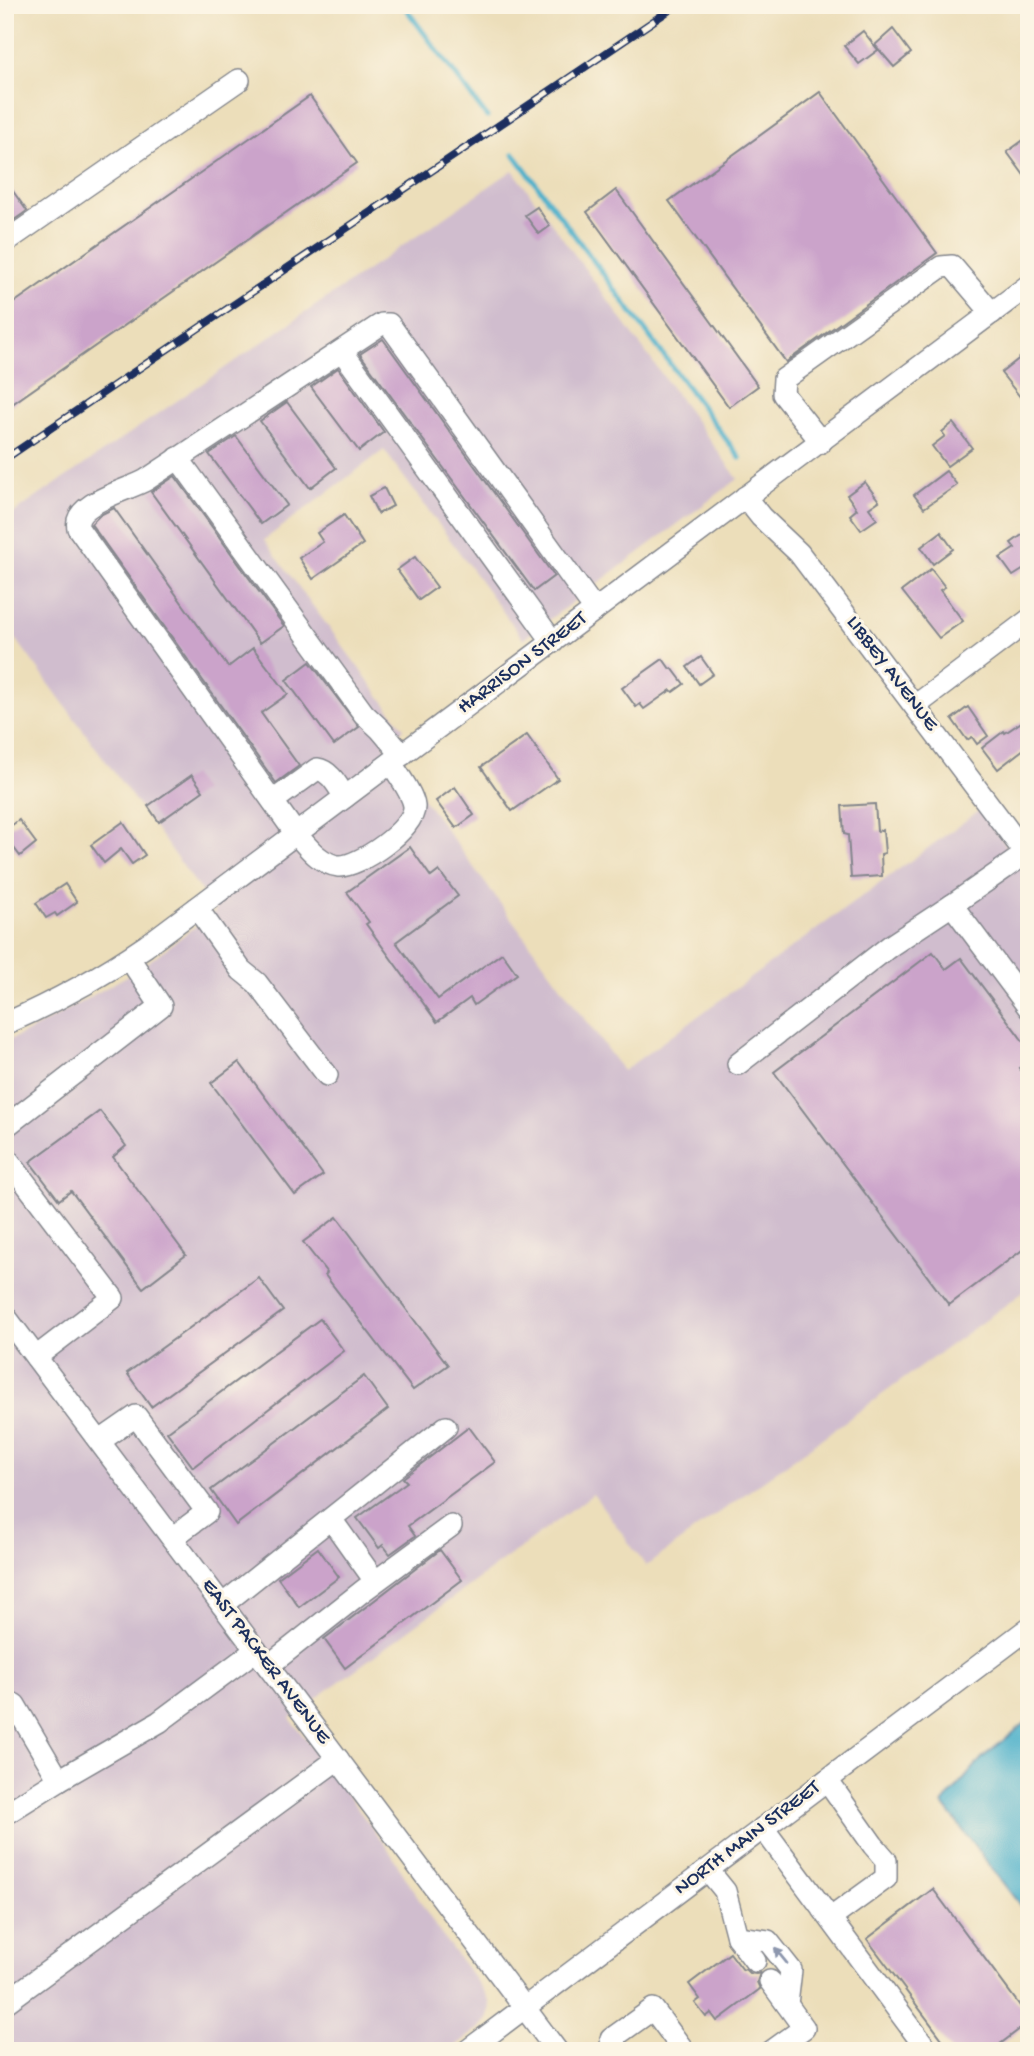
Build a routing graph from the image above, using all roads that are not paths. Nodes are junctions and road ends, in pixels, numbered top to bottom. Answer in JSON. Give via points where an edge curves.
{"nodes":[{"id":1,"x":239,"y":80,"type":"dead end"},
{"id":2,"x":5,"y":242,"type":"edge"},
{"id":3,"x":1029,"y":285,"type":"edge"},
{"id":4,"x":992,"y":313,"type":"junction"},
{"id":5,"x":342,"y":351,"type":"junction"},
{"id":6,"x":821,"y":442,"type":"junction"},
{"id":7,"x":178,"y":458,"type":"junction"},
{"id":8,"x":745,"y":497,"type":"junction"},
{"id":9,"x":595,"y":610,"type":"junction"},
{"id":10,"x":1029,"y":620,"type":"edge"},
{"id":11,"x":553,"y":642,"type":"junction"},
{"id":12,"x":915,"y":706,"type":"junction"},
{"id":13,"x":396,"y":759,"type":"junction"},
{"id":14,"x":345,"y":797,"type":"junction"},
{"id":15,"x":273,"y":801,"type":"junction"},
{"id":16,"x":296,"y":834,"type":"junction"},
{"id":17,"x":1027,"y":856,"type":"edge"},
{"id":18,"x":952,"y":905,"type":"junction"},
{"id":19,"x":197,"y":908,"type":"junction"},
{"id":20,"x":129,"y":958,"type":"junction"},
{"id":21,"x":1029,"y":1008,"type":"edge"},
{"id":22,"x":5,"y":1024,"type":"edge"},
{"id":23,"x":738,"y":1064,"type":"dead end"},
{"id":24,"x":327,"y":1075,"type":"dead end"},
{"id":25,"x":5,"y":1127,"type":"edge"},
{"id":26,"x":5,"y":1156,"type":"edge"},
{"id":27,"x":5,"y":1316,"type":"edge"},
{"id":28,"x":36,"y":1357,"type":"junction"},
{"id":29,"x":446,"y":1427,"type":"dead end"},
{"id":30,"x":100,"y":1441,"type":"junction"},
{"id":31,"x":331,"y":1519,"type":"junction"},
{"id":32,"x":451,"y":1526,"type":"dead end"},
{"id":33,"x":172,"y":1538,"type":"junction"},
{"id":34,"x":375,"y":1581,"type":"junction"},
{"id":35,"x":222,"y":1605,"type":"junction"},
{"id":36,"x":1029,"y":1628,"type":"edge"},
{"id":37,"x":262,"y":1658,"type":"junction"},
{"id":38,"x":5,"y":1700,"type":"edge"},
{"id":39,"x":338,"y":1759,"type":"junction"},
{"id":40,"x":59,"y":1780,"type":"junction"},
{"id":41,"x":827,"y":1780,"type":"junction"},
{"id":42,"x":5,"y":1814,"type":"edge"},
{"id":43,"x":764,"y":1828,"type":"junction"},
{"id":44,"x":708,"y":1870,"type":"junction"},
{"id":45,"x":831,"y":1918,"type":"junction"},
{"id":46,"x":737,"y":1937,"type":"junction"},
{"id":47,"x":755,"y":1961,"type":"dead end"},
{"id":48,"x":770,"y":1981,"type":"dead end"},
{"id":49,"x":5,"y":2003,"type":"edge"},
{"id":50,"x":787,"y":2004,"type":"junction"},
{"id":51,"x":525,"y":2007,"type":"junction"},
{"id":52,"x":923,"y":2044,"type":"dead end"},
{"id":53,"x":467,"y":2051,"type":"edge"},
{"id":54,"x":557,"y":2051,"type":"edge"},
{"id":55,"x":619,"y":2051,"type":"edge"},
{"id":56,"x":684,"y":2051,"type":"edge"},
{"id":57,"x":772,"y":2051,"type":"edge"}],
"edges":[{"from":1,"to":2,"type":"street"},
{"from":3,"to":4,"type":"street","name":"HARRISON STREET"},
{"from":4,"to":6,"type":"street","name":"HARRISON STREET"},
{"from":4,"to":6,"type":"street","via":[[953,266],[941,267],[784,379],[783,394]]},
{"from":5,"to":7,"type":"street"},
{"from":5,"to":9,"type":"street","via":[[388,324]]},
{"from":5,"to":11,"type":"street"},
{"from":6,"to":8,"type":"street","name":"HARRISON STREET"},
{"from":7,"to":13,"type":"street","via":[[364,714],[380,729]]},
{"from":7,"to":15,"type":"street","via":[[135,487],[106,496],[80,515],[78,528]]},
{"from":8,"to":9,"type":"street","name":"HARRISON STREET"},
{"from":8,"to":12,"type":"street","name":"LIBBEY AVENUE","via":[[799,553]]},
{"from":9,"to":11,"type":"street","name":"HARRISON STREET"},
{"from":10,"to":12,"type":"street"},
{"from":11,"to":13,"type":"street","name":"HARRISON STREET"},
{"from":12,"to":17,"type":"street","name":"LIBBEY AVENUE"},
{"from":13,"to":14,"type":"street","name":"HARRISON STREET"},
{"from":13,"to":16,"type":"street","via":[[414,806],[409,823],[397,834],[354,864],[341,866],[319,858]]},
{"from":14,"to":15,"type":"street","via":[[330,775],[317,769]]},
{"from":14,"to":16,"type":"street","name":"HARRISON STREET"},
{"from":15,"to":16,"type":"street"},
{"from":16,"to":19,"type":"street","name":"HARRISON STREET"},
{"from":17,"to":18,"type":"street"},
{"from":18,"to":21,"type":"street"},
{"from":18,"to":23,"type":"street","via":[[890,946]]},
{"from":19,"to":20,"type":"street","name":"HARRISON STREET"},
{"from":19,"to":24,"type":"street"},
{"from":20,"to":22,"type":"street","name":"HARRISON STREET"},
{"from":20,"to":25,"type":"street","via":[[161,1006]]},
{"from":26,"to":28,"type":"street","via":[[113,1298]]},
{"from":27,"to":28,"type":"street","name":"EAST PACKER AVENUE"},
{"from":28,"to":30,"type":"street","name":"EAST PACKER AVENUE"},
{"from":29,"to":31,"type":"street"},
{"from":30,"to":33,"type":"street","name":"EAST PACKER AVENUE"},
{"from":30,"to":33,"type":"street","via":[[136,1416],[207,1512]]},
{"from":31,"to":34,"type":"street"},
{"from":31,"to":35,"type":"street"},
{"from":32,"to":34,"type":"street"},
{"from":33,"to":35,"type":"street","name":"EAST PACKER AVENUE"},
{"from":34,"to":37,"type":"street"},
{"from":35,"to":37,"type":"street","name":"EAST PACKER AVENUE"},
{"from":36,"to":41,"type":"street","name":"NORTH MAIN STREET"},
{"from":37,"to":39,"type":"street","name":"EAST PACKER AVENUE"},
{"from":37,"to":40,"type":"street"},
{"from":38,"to":40,"type":"street","via":[[15,1706]]},
{"from":39,"to":49,"type":"street"},
{"from":39,"to":51,"type":"street","name":"EAST PACKER AVENUE"},
{"from":40,"to":42,"type":"street"},
{"from":41,"to":43,"type":"street","name":"NORTH MAIN STREET"},
{"from":41,"to":45,"type":"street","via":[[886,1860],[886,1878]]},
{"from":43,"to":44,"type":"street","name":"NORTH MAIN STREET"},
{"from":43,"to":45,"type":"street"},
{"from":44,"to":46,"type":"street","via":[[725,1891]]},
{"from":44,"to":51,"type":"street","name":"NORTH MAIN STREET"},
{"from":45,"to":52,"type":"street"},
{"from":46,"to":47,"type":"street"},
{"from":50,"to":46,"type":"street","one_way":true,"via":[[791,1970],[768,1941]]},
{"from":48,"to":50,"type":"street"},
{"from":50,"to":57,"type":"street","via":[[804,2028]]},
{"from":51,"to":53,"type":"street","name":"NORTH MAIN STREET"},
{"from":51,"to":54,"type":"street","name":"EAST PACKER AVENUE"},
{"from":55,"to":56,"type":"street","via":[[611,2039],[653,2009]]}]}
